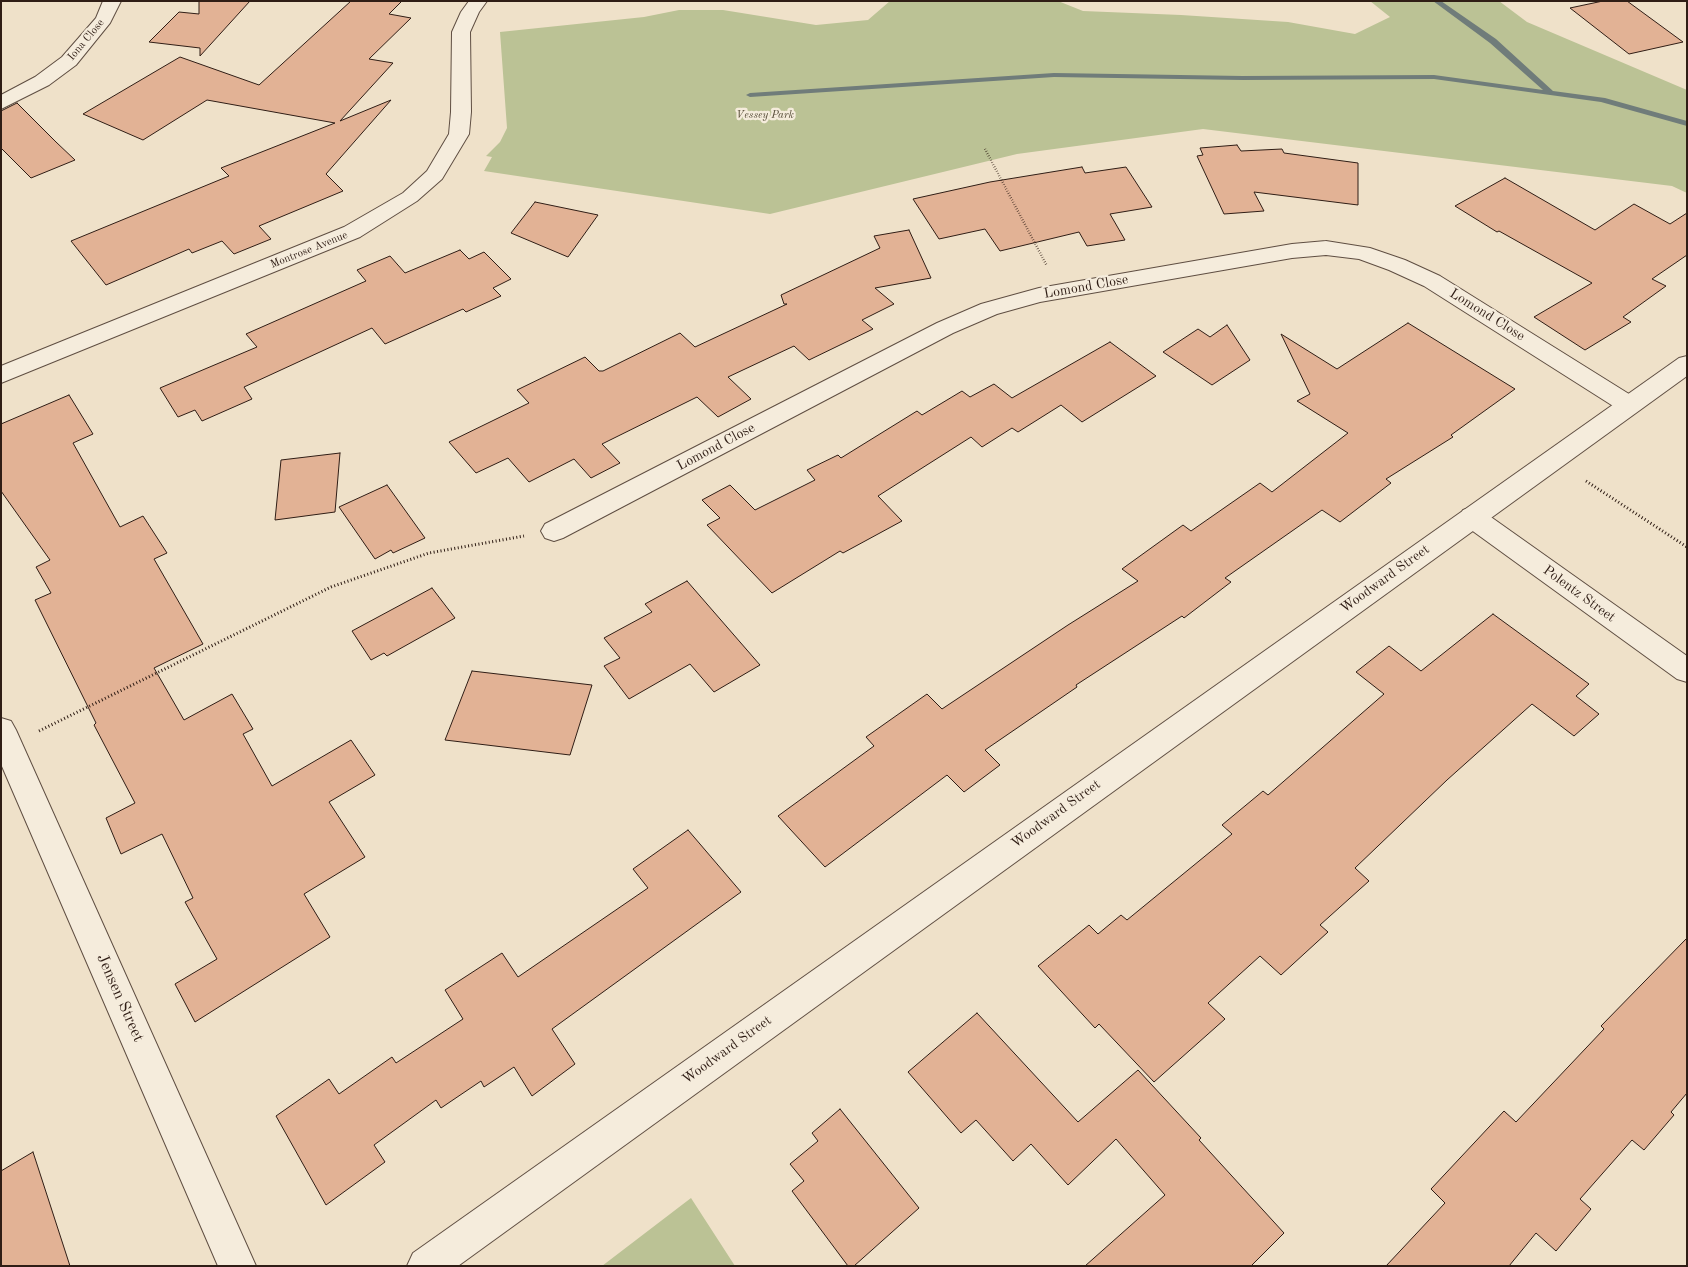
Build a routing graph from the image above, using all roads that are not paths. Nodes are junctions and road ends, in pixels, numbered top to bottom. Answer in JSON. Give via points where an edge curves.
{"nodes":[{"id":1,"x":112,"y":1,"type":"edge"},
{"id":2,"x":478,"y":1,"type":"edge"},
{"id":3,"x":1,"y":103,"type":"edge"},
{"id":4,"x":1687,"y":364,"type":"edge"},
{"id":5,"x":1,"y":375,"type":"edge"},
{"id":6,"x":1629,"y":405,"type":"junction"},
{"id":7,"x":1472,"y":516,"type":"junction"},
{"id":8,"x":554,"y":531,"type":"road end"},
{"id":9,"x":1687,"y":671,"type":"edge"},
{"id":10,"x":5,"y":738,"type":"edge"},
{"id":11,"x":237,"y":1266,"type":"edge"},
{"id":12,"x":426,"y":1266,"type":"edge"}],
"edges":[{"from":1,"to":3,"type":"street","name":"Iona Close","via":[[104,19],[69,61],[42,81]]},
{"from":2,"to":5,"type":"street","name":"Montrose Avenue","via":[[462,32],[459,134],[435,175],[410,196],[352,232]]},
{"from":4,"to":6,"type":"street","name":"Woodward Street"},
{"from":6,"to":7,"type":"street","name":"Woodward Street"},
{"from":6,"to":8,"type":"street","name":"Lomond Close","via":[[1432,281],[1398,265],[1326,248],[1292,251],[1039,295],[989,309],[945,328]]},
{"from":7,"to":9,"type":"street","name":"Polentz Street"},
{"from":7,"to":12,"type":"street","name":"Woodward Street"},
{"from":10,"to":11,"type":"street","name":"Jensen Street"}]}
